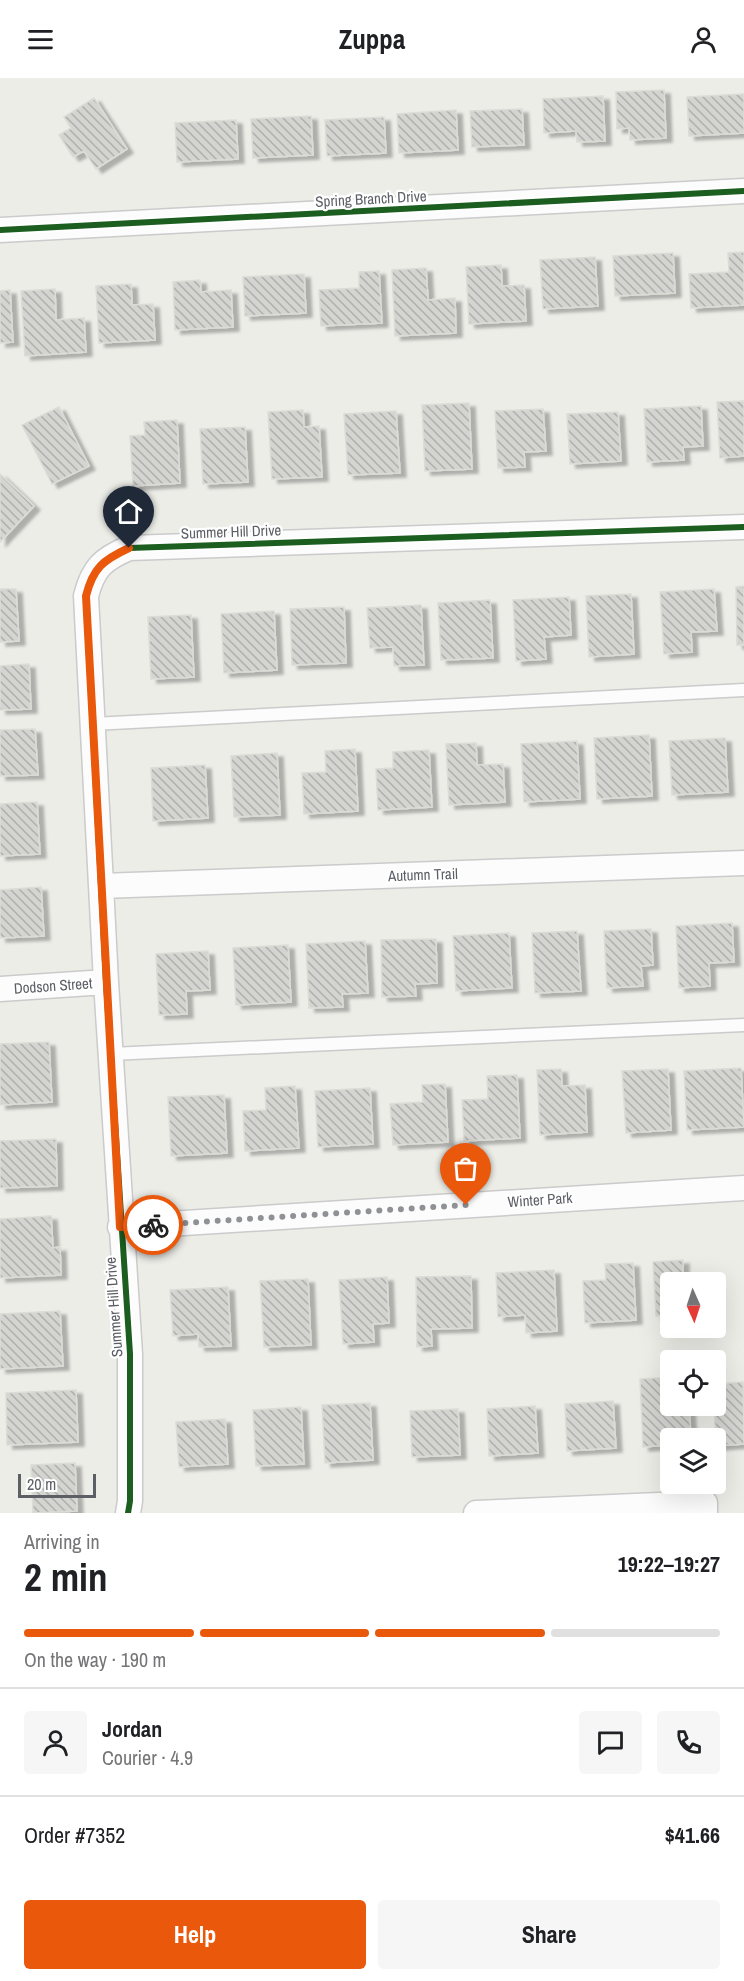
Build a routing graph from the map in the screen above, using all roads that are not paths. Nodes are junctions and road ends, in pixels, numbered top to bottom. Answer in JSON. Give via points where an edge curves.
{"nodes":[{"id":1,"x":744,"y":191,"type":"edge"},
{"id":2,"x":0,"y":230,"type":"edge"},
{"id":3,"x":744,"y":527,"type":"edge"},
{"id":4,"x":744,"y":690,"type":"edge"},
{"id":5,"x":93,"y":724,"type":"junction"},
{"id":6,"x":744,"y":863,"type":"edge"},
{"id":7,"x":101,"y":886,"type":"junction"},
{"id":8,"x":106,"y":982,"type":"junction"},
{"id":9,"x":0,"y":989,"type":"edge"},
{"id":10,"x":744,"y":1025,"type":"edge"},
{"id":11,"x":111,"y":1054,"type":"junction"},
{"id":12,"x":744,"y":1188,"type":"edge"},
{"id":13,"x":120,"y":1227,"type":"junction"},
{"id":14,"x":705,"y":1508,"type":"edge"},
{"id":15,"x":128,"y":1513,"type":"edge"},
{"id":16,"x":477,"y":1513,"type":"edge"}],
"edges":[{"from":1,"to":2,"type":"street","name":"Spring Branch Drive"},
{"from":3,"to":5,"type":"street","name":"Summer Hill Drive","via":[[129,548],[94,571],[86,596]]},
{"from":4,"to":5,"type":"lane"},
{"from":5,"to":7,"type":"street","name":"Summer Hill Drive"},
{"from":6,"to":7,"type":"street","name":"Autumn Trail"},
{"from":7,"to":8,"type":"street","name":"Summer Hill Drive"},
{"from":8,"to":9,"type":"street","name":"Dodson Street"},
{"from":8,"to":11,"type":"street","name":"Summer Hill Drive"},
{"from":10,"to":11,"type":"lane"},
{"from":11,"to":13,"type":"street","name":"Summer Hill Drive"},
{"from":12,"to":13,"type":"street","name":"Winter Park"},
{"from":13,"to":15,"type":"street","name":"Summer Hill Drive","via":[[130,1354]]},
{"from":14,"to":16,"type":"street"}]}
